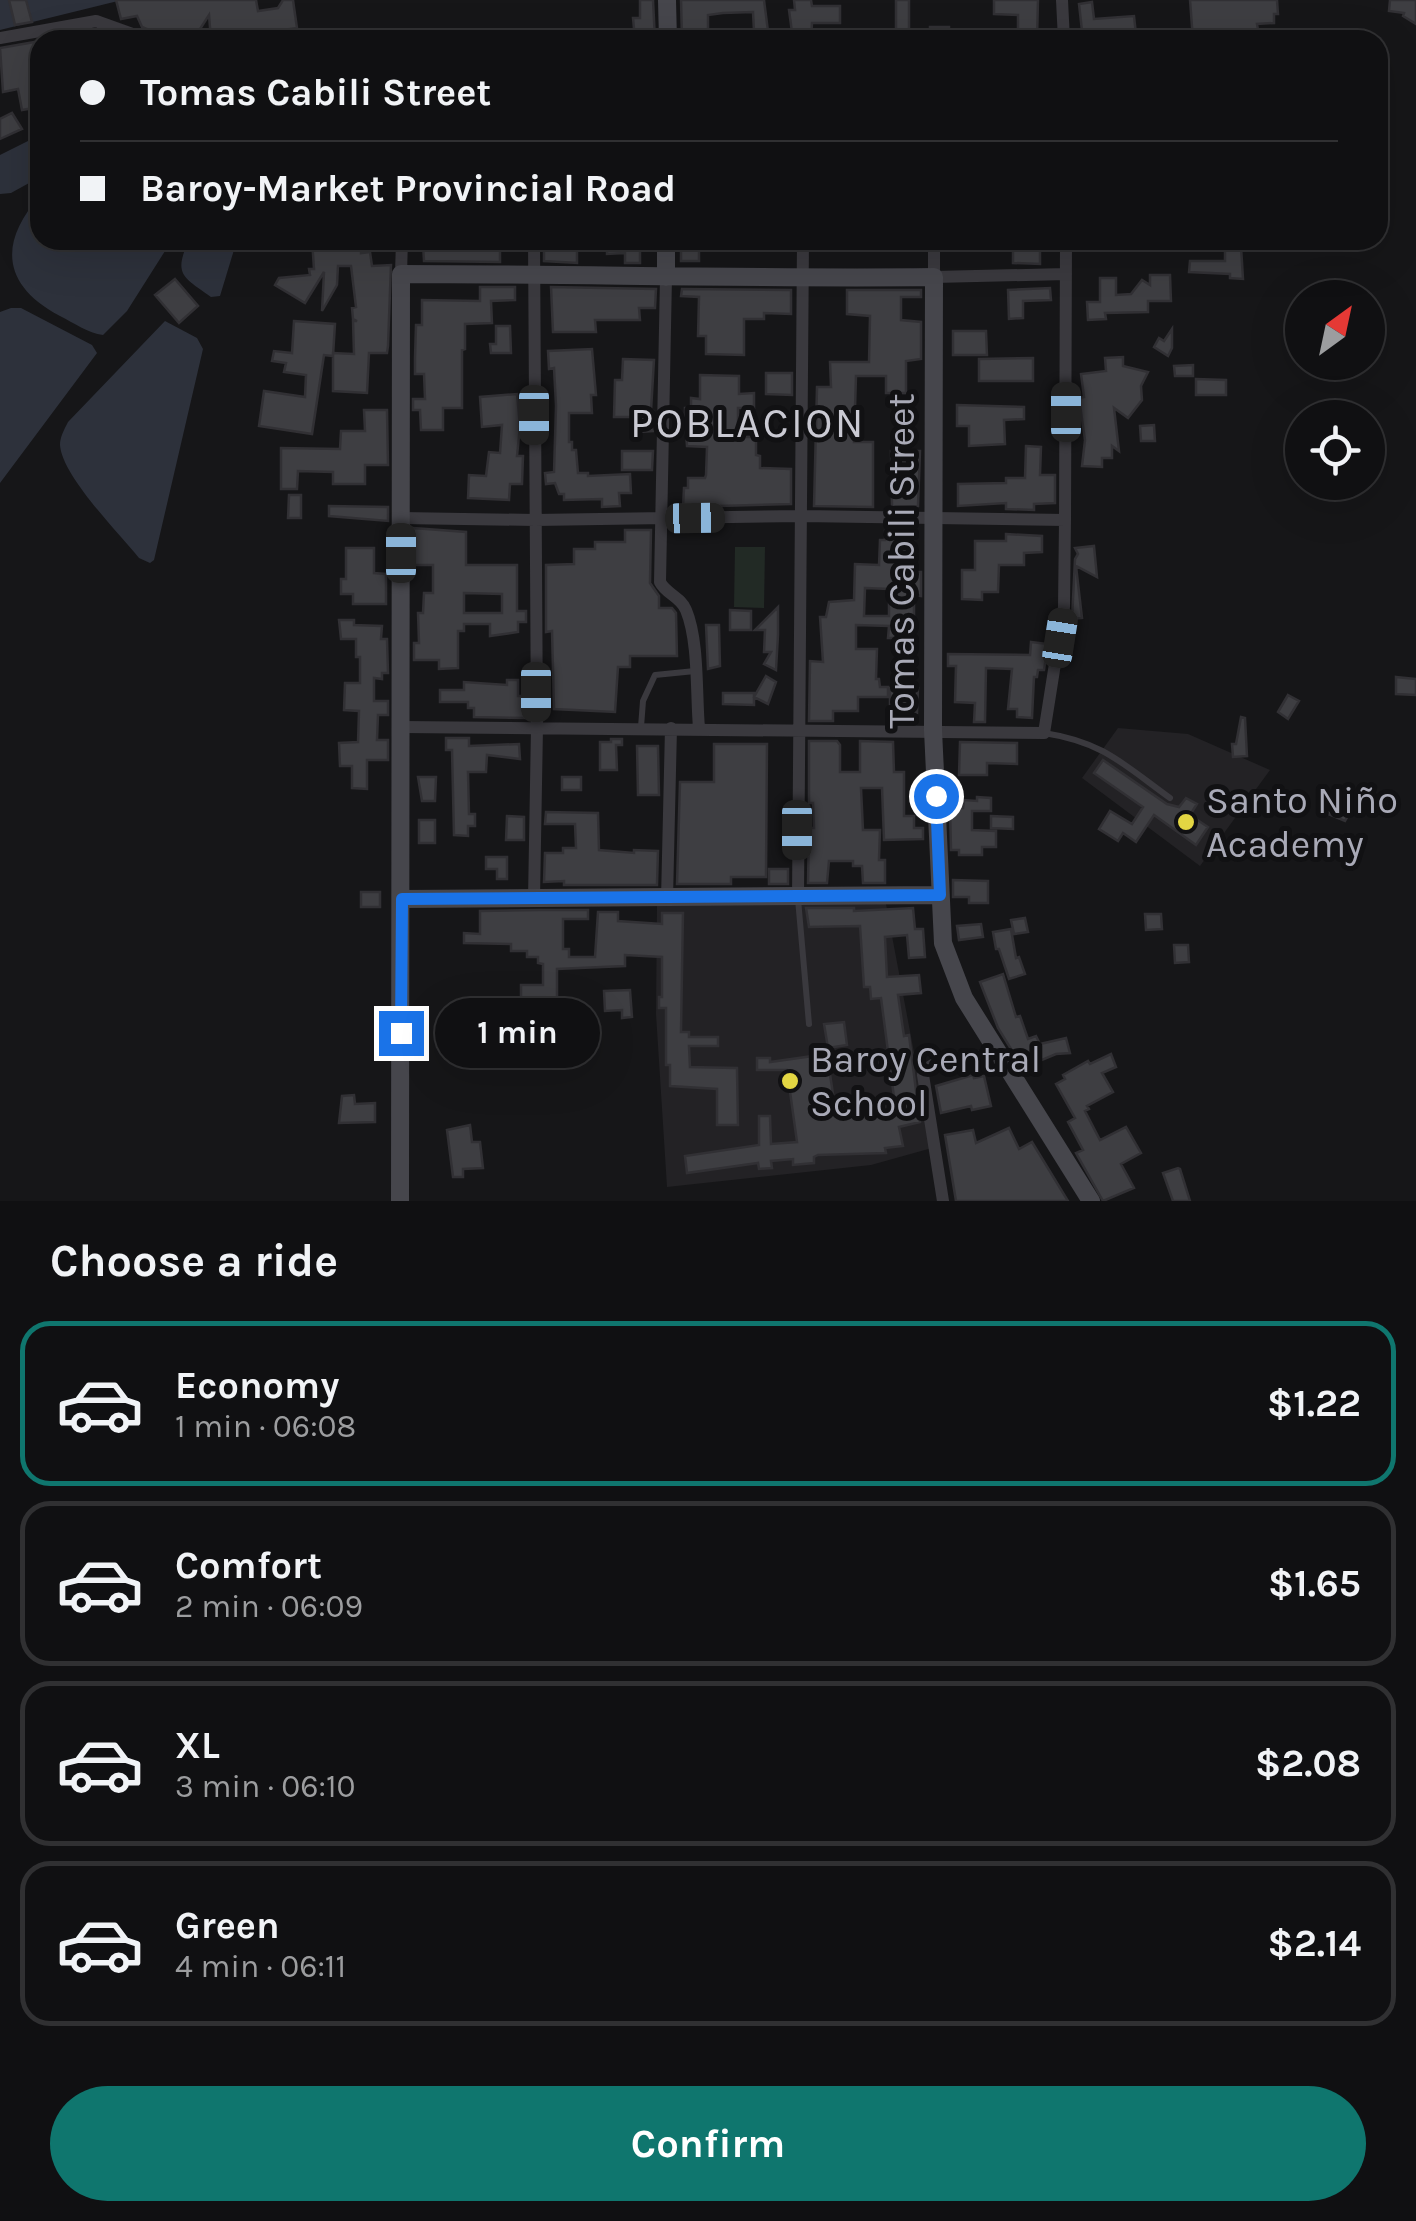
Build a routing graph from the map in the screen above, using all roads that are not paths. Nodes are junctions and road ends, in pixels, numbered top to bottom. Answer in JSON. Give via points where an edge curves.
{"nodes":[{"id":1,"x":667,"y":0,"type":"edge"},
{"id":2,"x":1062,"y":0,"type":"edge"},
{"id":3,"x":45,"y":30,"type":"edge"},
{"id":4,"x":121,"y":30,"type":"edge"},
{"id":5,"x":668,"y":30,"type":"edge"},
{"id":6,"x":1064,"y":30,"type":"edge"},
{"id":7,"x":30,"y":33,"type":"edge"},
{"id":8,"x":0,"y":38,"type":"edge"},
{"id":9,"x":402,"y":250,"type":"edge"},
{"id":10,"x":534,"y":250,"type":"edge"},
{"id":11,"x":666,"y":250,"type":"edge"},
{"id":12,"x":804,"y":250,"type":"edge"},
{"id":13,"x":934,"y":250,"type":"edge"},
{"id":14,"x":1066,"y":250,"type":"edge"},
{"id":15,"x":401,"y":274,"type":"junction"},
{"id":16,"x":533,"y":274,"type":"junction"},
{"id":17,"x":1066,"y":274,"type":"junction"},
{"id":18,"x":934,"y":276,"type":"junction"},
{"id":19,"x":666,"y":277,"type":"junction"},
{"id":20,"x":803,"y":278,"type":"junction"},
{"id":21,"x":802,"y":516,"type":"junction"},
{"id":22,"x":401,"y":518,"type":"junction"},
{"id":23,"x":660,"y":518,"type":"junction"},
{"id":24,"x":535,"y":520,"type":"junction"},
{"id":25,"x":934,"y":520,"type":"junction"},
{"id":26,"x":1065,"y":520,"type":"junction"},
{"id":27,"x":695,"y":671,"type":"junction"},
{"id":28,"x":402,"y":727,"type":"junction"},
{"id":29,"x":536,"y":727,"type":"junction"},
{"id":30,"x":641,"y":728,"type":"junction"},
{"id":31,"x":671,"y":728,"type":"junction"},
{"id":32,"x":699,"y":728,"type":"junction"},
{"id":33,"x":797,"y":728,"type":"junction"},
{"id":34,"x":933,"y":730,"type":"junction"},
{"id":35,"x":1044,"y":733,"type":"junction"},
{"id":36,"x":1170,"y":798,"type":"dead end"},
{"id":37,"x":940,"y":895,"type":"junction"},
{"id":38,"x":798,"y":898,"type":"junction"},
{"id":39,"x":402,"y":899,"type":"junction"},
{"id":40,"x":534,"y":899,"type":"junction"},
{"id":41,"x":667,"y":899,"type":"junction"},
{"id":42,"x":808,"y":1024,"type":"dead end"},
{"id":43,"x":1002,"y":1055,"type":"junction"},
{"id":44,"x":400,"y":1201,"type":"edge"},
{"id":45,"x":943,"y":1201,"type":"edge"},
{"id":46,"x":1091,"y":1201,"type":"edge"}],
"edges":[{"from":1,"to":5,"type":"street"},
{"from":2,"to":6,"type":"street"},
{"from":3,"to":4,"type":"street","via":[[96,21]]},
{"from":7,"to":8,"type":"street"},
{"from":9,"to":15,"type":"street"},
{"from":10,"to":16,"type":"street"},
{"from":11,"to":19,"type":"street"},
{"from":12,"to":20,"type":"street"},
{"from":13,"to":18,"type":"street","name":"Tomas Cabili Street"},
{"from":14,"to":17,"type":"street"},
{"from":15,"to":16,"type":"street"},
{"from":15,"to":22,"type":"street"},
{"from":16,"to":19,"type":"street"},
{"from":16,"to":24,"type":"street"},
{"from":17,"to":18,"type":"street"},
{"from":17,"to":26,"type":"street"},
{"from":18,"to":20,"type":"street"},
{"from":18,"to":25,"type":"street","name":"Tomas Cabili Street"},
{"from":19,"to":20,"type":"street"},
{"from":19,"to":23,"type":"street"},
{"from":20,"to":21,"type":"street"},
{"from":21,"to":23,"type":"street"},
{"from":21,"to":25,"type":"street"},
{"from":21,"to":33,"type":"street"},
{"from":22,"to":24,"type":"street"},
{"from":22,"to":28,"type":"street"},
{"from":23,"to":24,"type":"street"},
{"from":23,"to":27,"type":"street","via":[[660,582],[685,606]]},
{"from":24,"to":29,"type":"street"},
{"from":25,"to":26,"type":"street"},
{"from":25,"to":34,"type":"street","name":"Tomas Cabili Street"},
{"from":26,"to":35,"type":"street","via":[[1064,607]]},
{"from":27,"to":30,"type":"lane","via":[[655,675]]},
{"from":27,"to":32,"type":"street"},
{"from":28,"to":29,"type":"street"},
{"from":28,"to":39,"type":"street"},
{"from":29,"to":30,"type":"street"},
{"from":29,"to":40,"type":"street"},
{"from":30,"to":31,"type":"street"},
{"from":31,"to":32,"type":"street"},
{"from":31,"to":41,"type":"street"},
{"from":32,"to":33,"type":"street"},
{"from":33,"to":34,"type":"street"},
{"from":33,"to":38,"type":"street"},
{"from":34,"to":35,"type":"street"},
{"from":34,"to":37,"type":"street","name":"Tomas Cabili Street"},
{"from":35,"to":36,"type":"lane","via":[[1086,741]]},
{"from":37,"to":38,"type":"street"},
{"from":37,"to":43,"type":"street","name":"Tomas Cabili Street","via":[[942,942],[952,972]]},
{"from":38,"to":41,"type":"street"},
{"from":38,"to":42,"type":"lane"},
{"from":39,"to":40,"type":"street"},
{"from":39,"to":44,"type":"street"},
{"from":40,"to":41,"type":"street"},
{"from":43,"to":45,"type":"street","via":[[935,1062],[923,1075]]},
{"from":43,"to":46,"type":"street","name":"Tomas Cabili Street"}]}
